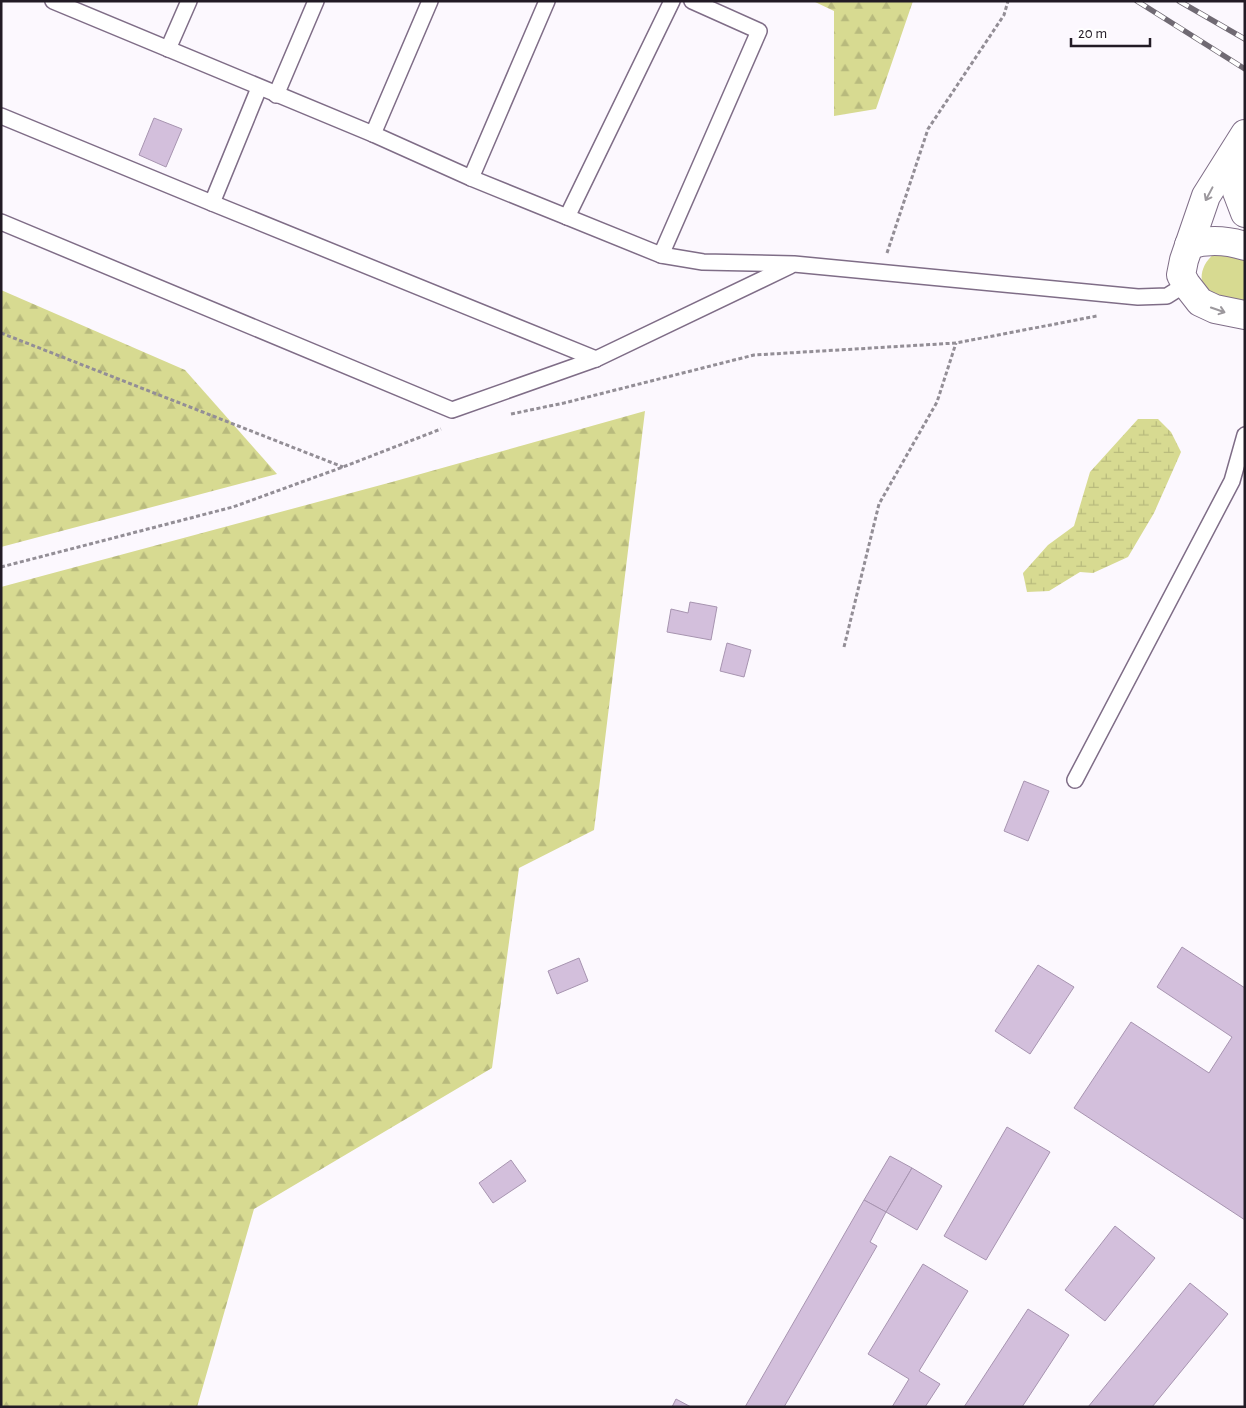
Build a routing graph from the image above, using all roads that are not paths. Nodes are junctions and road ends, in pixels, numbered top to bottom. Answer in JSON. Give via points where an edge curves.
{"nodes":[{"id":1,"x":189,"y":1,"type":"edge"},
{"id":2,"x":316,"y":1,"type":"edge"},
{"id":3,"x":430,"y":1,"type":"edge"},
{"id":4,"x":547,"y":1,"type":"edge"},
{"id":5,"x":672,"y":1,"type":"edge"},
{"id":6,"x":692,"y":1,"type":"edge"},
{"id":7,"x":62,"y":3,"type":"edge"},
{"id":8,"x":168,"y":49,"type":"junction"},
{"id":9,"x":259,"y":88,"type":"junction"},
{"id":10,"x":276,"y":96,"type":"junction"},
{"id":11,"x":1,"y":116,"type":"edge"},
{"id":12,"x":373,"y":134,"type":"junction"},
{"id":13,"x":1244,"y":135,"type":"edge"},
{"id":14,"x":471,"y":178,"type":"junction"},
{"id":15,"x":212,"y":203,"type":"junction"},
{"id":16,"x":1245,"y":213,"type":"edge"},
{"id":17,"x":567,"y":217,"type":"junction"},
{"id":18,"x":1,"y":222,"type":"edge"},
{"id":19,"x":1189,"y":245,"type":"junction"},
{"id":20,"x":1245,"y":246,"type":"edge"},
{"id":21,"x":661,"y":255,"type":"junction"},
{"id":22,"x":794,"y":264,"type":"junction"},
{"id":23,"x":1186,"y":284,"type":"junction"},
{"id":24,"x":1245,"y":315,"type":"edge"},
{"id":25,"x":596,"y":359,"type":"junction"},
{"id":26,"x":1245,"y":435,"type":"edge"},
{"id":27,"x":1075,"y":780,"type":"dead end"}],
"edges":[{"from":1,"to":8,"type":"lane"},
{"from":2,"to":10,"type":"lane"},
{"from":3,"to":12,"type":"lane"},
{"from":4,"to":14,"type":"lane"},
{"from":5,"to":17,"type":"lane"},
{"from":6,"to":21,"type":"lane","via":[[758,31]]},
{"from":7,"to":8,"type":"lane"},
{"from":8,"to":9,"type":"lane"},
{"from":9,"to":10,"type":"lane"},
{"from":9,"to":15,"type":"lane"},
{"from":10,"to":12,"type":"lane"},
{"from":11,"to":15,"type":"lane"},
{"from":12,"to":14,"type":"lane"},
{"from":13,"to":16,"type":"main road","via":[[1237,192]]},
{"from":13,"to":19,"type":"main road","one_way":true,"via":[[1206,196]]},
{"from":14,"to":17,"type":"lane"},
{"from":15,"to":25,"type":"lane"},
{"from":17,"to":21,"type":"lane"},
{"from":18,"to":25,"type":"lane","via":[[452,410]]},
{"from":19,"to":20,"type":"main road","via":[[1217,241]]},
{"from":19,"to":23,"type":"main road","via":[[1181,275]]},
{"from":21,"to":22,"type":"lane","via":[[703,262]]},
{"from":22,"to":23,"type":"lane","via":[[1138,298],[1167,296]]},
{"from":22,"to":25,"type":"lane"},
{"from":23,"to":24,"type":"main road","one_way":true,"via":[[1200,302],[1215,310]]},
{"from":26,"to":27,"type":"lane","via":[[1232,482]]}]}
